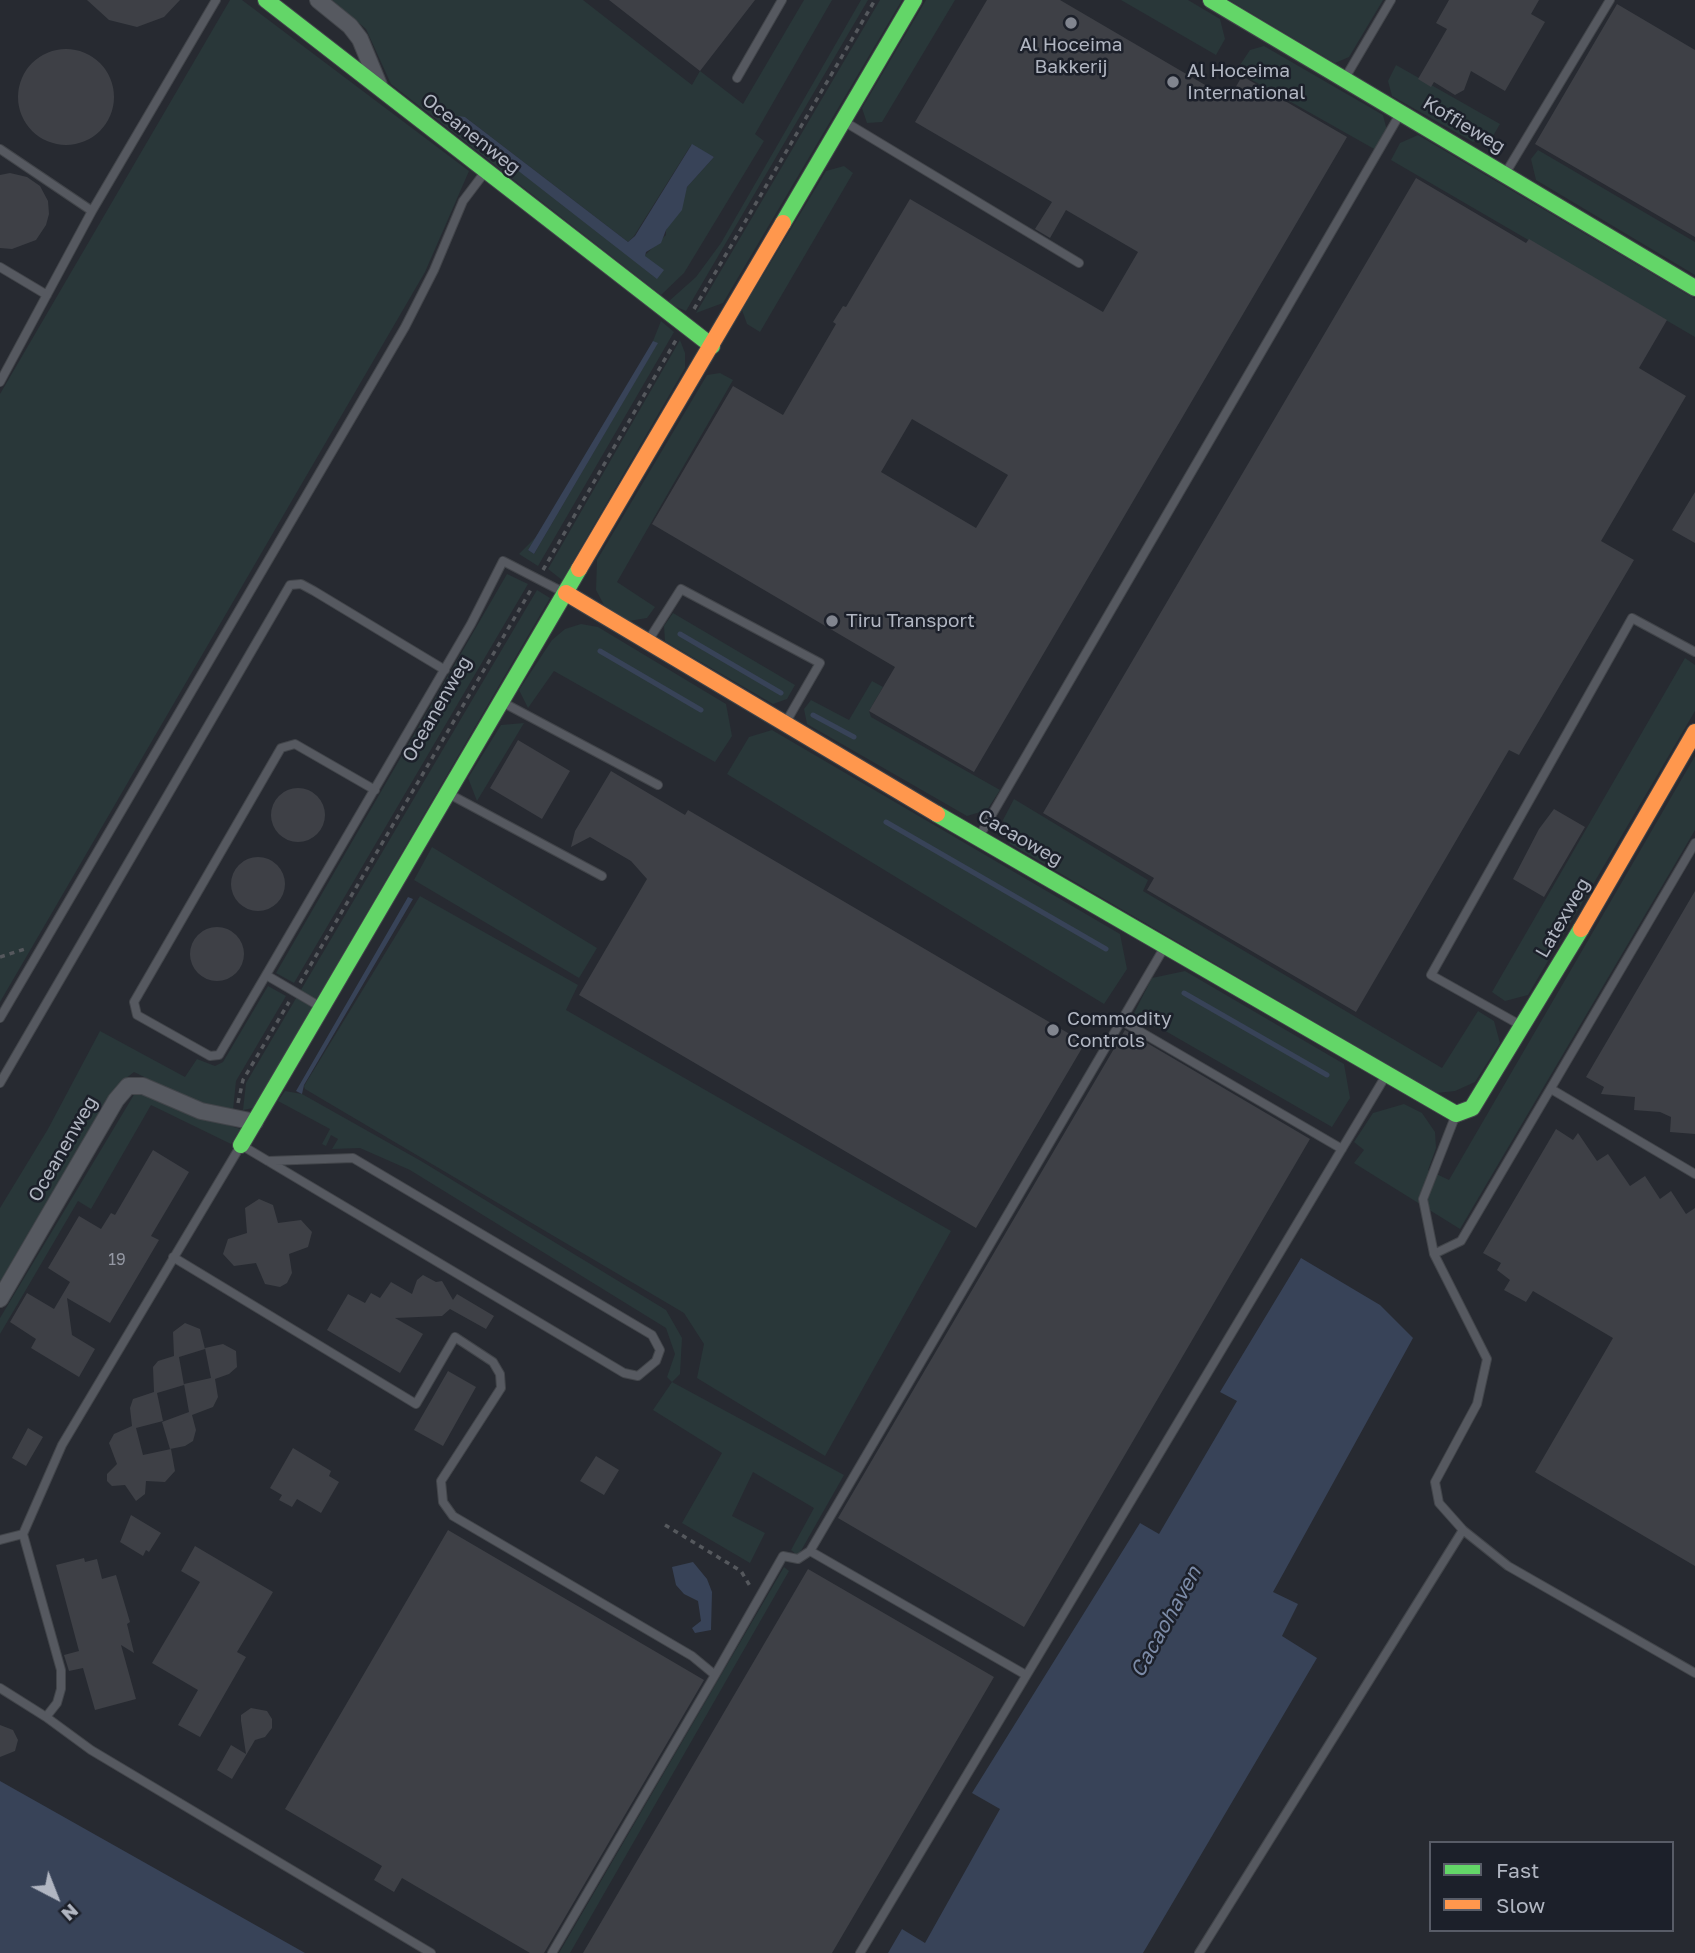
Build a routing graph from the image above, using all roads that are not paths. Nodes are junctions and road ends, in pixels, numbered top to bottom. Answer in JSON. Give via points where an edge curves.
{"nodes":[{"id":1,"x":216,"y":0,"type":"edge"},
{"id":2,"x":266,"y":0,"type":"edge"},
{"id":3,"x":317,"y":0,"type":"edge"},
{"id":4,"x":782,"y":0,"type":"edge"},
{"id":5,"x":915,"y":0,"type":"edge"},
{"id":6,"x":1211,"y":0,"type":"edge"},
{"id":7,"x":1391,"y":0,"type":"edge"},
{"id":8,"x":1610,"y":0,"type":"edge"},
{"id":9,"x":737,"y":78,"type":"dead end"},
{"id":10,"x":1345,"y":78,"type":"junction"},
{"id":11,"x":379,"y":85,"type":"junction"},
{"id":12,"x":1401,"y":112,"type":"junction"},
{"id":13,"x":843,"y":120,"type":"junction"},
{"id":14,"x":0,"y":149,"type":"edge"},
{"id":15,"x":485,"y":172,"type":"junction"},
{"id":16,"x":1505,"y":174,"type":"junction"},
{"id":17,"x":92,"y":211,"type":"junction"},
{"id":18,"x":1079,"y":263,"type":"dead end"},
{"id":19,"x":0,"y":267,"type":"edge"},
{"id":20,"x":1695,"y":288,"type":"edge"},
{"id":21,"x":47,"y":295,"type":"junction"},
{"id":22,"x":712,"y":345,"type":"junction"},
{"id":23,"x":0,"y":382,"type":"edge"},
{"id":24,"x":566,"y":593,"type":"junction"},
{"id":25,"x":647,"y":642,"type":"junction"},
{"id":26,"x":1695,"y":652,"type":"edge"},
{"id":27,"x":445,"y":670,"type":"junction"},
{"id":28,"x":502,"y":702,"type":"junction"},
{"id":29,"x":785,"y":725,"type":"junction"},
{"id":30,"x":1695,"y":732,"type":"edge"},
{"id":31,"x":658,"y":785,"type":"dead end"},
{"id":32,"x":374,"y":790,"type":"junction"},
{"id":33,"x":449,"y":793,"type":"junction"},
{"id":34,"x":979,"y":838,"type":"junction"},
{"id":35,"x":1695,"y":843,"type":"edge"},
{"id":36,"x":602,"y":876,"type":"dead end"},
{"id":37,"x":1165,"y":946,"type":"junction"},
{"id":38,"x":266,"y":975,"type":"junction"},
{"id":39,"x":322,"y":1008,"type":"junction"},
{"id":40,"x":0,"y":1018,"type":"edge"},
{"id":41,"x":1122,"y":1020,"type":"junction"},
{"id":42,"x":1524,"y":1027,"type":"junction"},
{"id":43,"x":1387,"y":1075,"type":"junction"},
{"id":44,"x":0,"y":1083,"type":"edge"},
{"id":45,"x":1551,"y":1089,"type":"junction"},
{"id":46,"x":1456,"y":1114,"type":"junction"},
{"id":47,"x":255,"y":1122,"type":"junction"},
{"id":48,"x":241,"y":1145,"type":"junction"},
{"id":49,"x":1342,"y":1149,"type":"junction"},
{"id":50,"x":268,"y":1161,"type":"junction"},
{"id":51,"x":1695,"y":1174,"type":"edge"},
{"id":52,"x":1434,"y":1254,"type":"junction"},
{"id":53,"x":173,"y":1257,"type":"junction"},
{"id":54,"x":0,"y":1299,"type":"edge"},
{"id":55,"x":1463,"y":1530,"type":"junction"},
{"id":56,"x":23,"y":1534,"type":"junction"},
{"id":57,"x":0,"y":1540,"type":"edge"},
{"id":58,"x":810,"y":1551,"type":"junction"},
{"id":59,"x":1695,"y":1673,"type":"edge"},
{"id":60,"x":715,"y":1675,"type":"junction"},
{"id":61,"x":1026,"y":1675,"type":"junction"},
{"id":62,"x":0,"y":1688,"type":"edge"},
{"id":63,"x":46,"y":1717,"type":"junction"},
{"id":64,"x":431,"y":1953,"type":"edge"},
{"id":65,"x":552,"y":1953,"type":"edge"},
{"id":66,"x":860,"y":1953,"type":"edge"},
{"id":67,"x":1199,"y":1953,"type":"edge"}],
"edges":[{"from":1,"to":17,"type":"lane"},
{"from":2,"to":11,"type":"street","name":"Oceanenweg"},
{"from":3,"to":11,"type":"street","via":[[350,26]]},
{"from":4,"to":9,"type":"lane"},
{"from":5,"to":13,"type":"street"},
{"from":6,"to":10,"type":"street","name":"Koffieweg"},
{"from":7,"to":10,"type":"lane"},
{"from":8,"to":16,"type":"lane"},
{"from":10,"to":12,"type":"street","name":"Koffieweg"},
{"from":11,"to":15,"type":"street","name":"Oceanenweg"},
{"from":12,"to":16,"type":"street","name":"Koffieweg"},
{"from":12,"to":34,"type":"lane"},
{"from":13,"to":18,"type":"lane"},
{"from":13,"to":22,"type":"street"},
{"from":14,"to":17,"type":"lane"},
{"from":15,"to":22,"type":"street","name":"Oceanenweg"},
{"from":15,"to":40,"type":"lane","via":[[464,201],[405,327]]},
{"from":16,"to":20,"type":"street","name":"Koffieweg"},
{"from":17,"to":21,"type":"lane"},
{"from":19,"to":21,"type":"lane"},
{"from":21,"to":23,"type":"lane"},
{"from":22,"to":24,"type":"street"},
{"from":24,"to":25,"type":"street","name":"Cacaoweg"},
{"from":24,"to":27,"type":"lane","via":[[503,561]]},
{"from":24,"to":28,"type":"street"},
{"from":25,"to":29,"type":"street","name":"Cacaoweg"},
{"from":25,"to":29,"type":"lane","via":[[681,589],[820,663]]},
{"from":26,"to":42,"type":"lane","via":[[1632,618],[1431,975]]},
{"from":27,"to":32,"type":"lane"},
{"from":27,"to":44,"type":"lane","via":[[302,584],[289,585]]},
{"from":28,"to":31,"type":"lane"},
{"from":28,"to":33,"type":"street"},
{"from":29,"to":34,"type":"street","name":"Cacaoweg"},
{"from":30,"to":42,"type":"street","name":"Latexweg"},
{"from":32,"to":38,"type":"lane"},
{"from":32,"to":38,"type":"lane","via":[[295,744],[281,748],[134,1002],[137,1015],[210,1056],[219,1055]]},
{"from":33,"to":36,"type":"lane"},
{"from":33,"to":39,"type":"street"},
{"from":34,"to":37,"type":"street","name":"Cacaoweg"},
{"from":35,"to":45,"type":"lane"},
{"from":37,"to":41,"type":"lane"},
{"from":37,"to":43,"type":"street","name":"Cacaoweg"},
{"from":38,"to":39,"type":"lane"},
{"from":39,"to":47,"type":"street"},
{"from":41,"to":49,"type":"lane"},
{"from":41,"to":58,"type":"lane"},
{"from":42,"to":46,"type":"street","name":"Latexweg","via":[[1472,1108]]},
{"from":43,"to":46,"type":"street","name":"Cacaoweg"},
{"from":43,"to":49,"type":"lane"},
{"from":45,"to":51,"type":"lane"},
{"from":45,"to":52,"type":"lane","via":[[1461,1241]]},
{"from":46,"to":52,"type":"lane","via":[[1423,1199]]},
{"from":47,"to":48,"type":"street"},
{"from":47,"to":54,"type":"street","name":"Oceanenweg","via":[[201,1111],[143,1086],[128,1086]]},
{"from":48,"to":50,"type":"lane"},
{"from":48,"to":53,"type":"lane"},
{"from":49,"to":61,"type":"lane"},
{"from":50,"to":50,"type":"lane","via":[[624,1373],[638,1376],[656,1361],[660,1350],[652,1335],[354,1157]]},
{"from":52,"to":55,"type":"lane","via":[[1486,1359],[1477,1404],[1435,1482],[1439,1503]]},
{"from":53,"to":56,"type":"lane","via":[[62,1445]]},
{"from":53,"to":60,"type":"lane","via":[[416,1404],[455,1337],[493,1362],[501,1388],[441,1481],[443,1502],[453,1516],[692,1656]]},
{"from":55,"to":59,"type":"lane","via":[[1507,1566]]},
{"from":55,"to":67,"type":"lane"},
{"from":56,"to":57,"type":"lane"},
{"from":56,"to":63,"type":"lane","via":[[61,1670],[57,1703]]},
{"from":58,"to":60,"type":"lane","via":[[798,1559],[783,1556]]},
{"from":58,"to":61,"type":"lane"},
{"from":60,"to":65,"type":"lane"},
{"from":61,"to":66,"type":"lane"},
{"from":62,"to":63,"type":"lane"},
{"from":63,"to":64,"type":"lane","via":[[91,1750]]}]}
